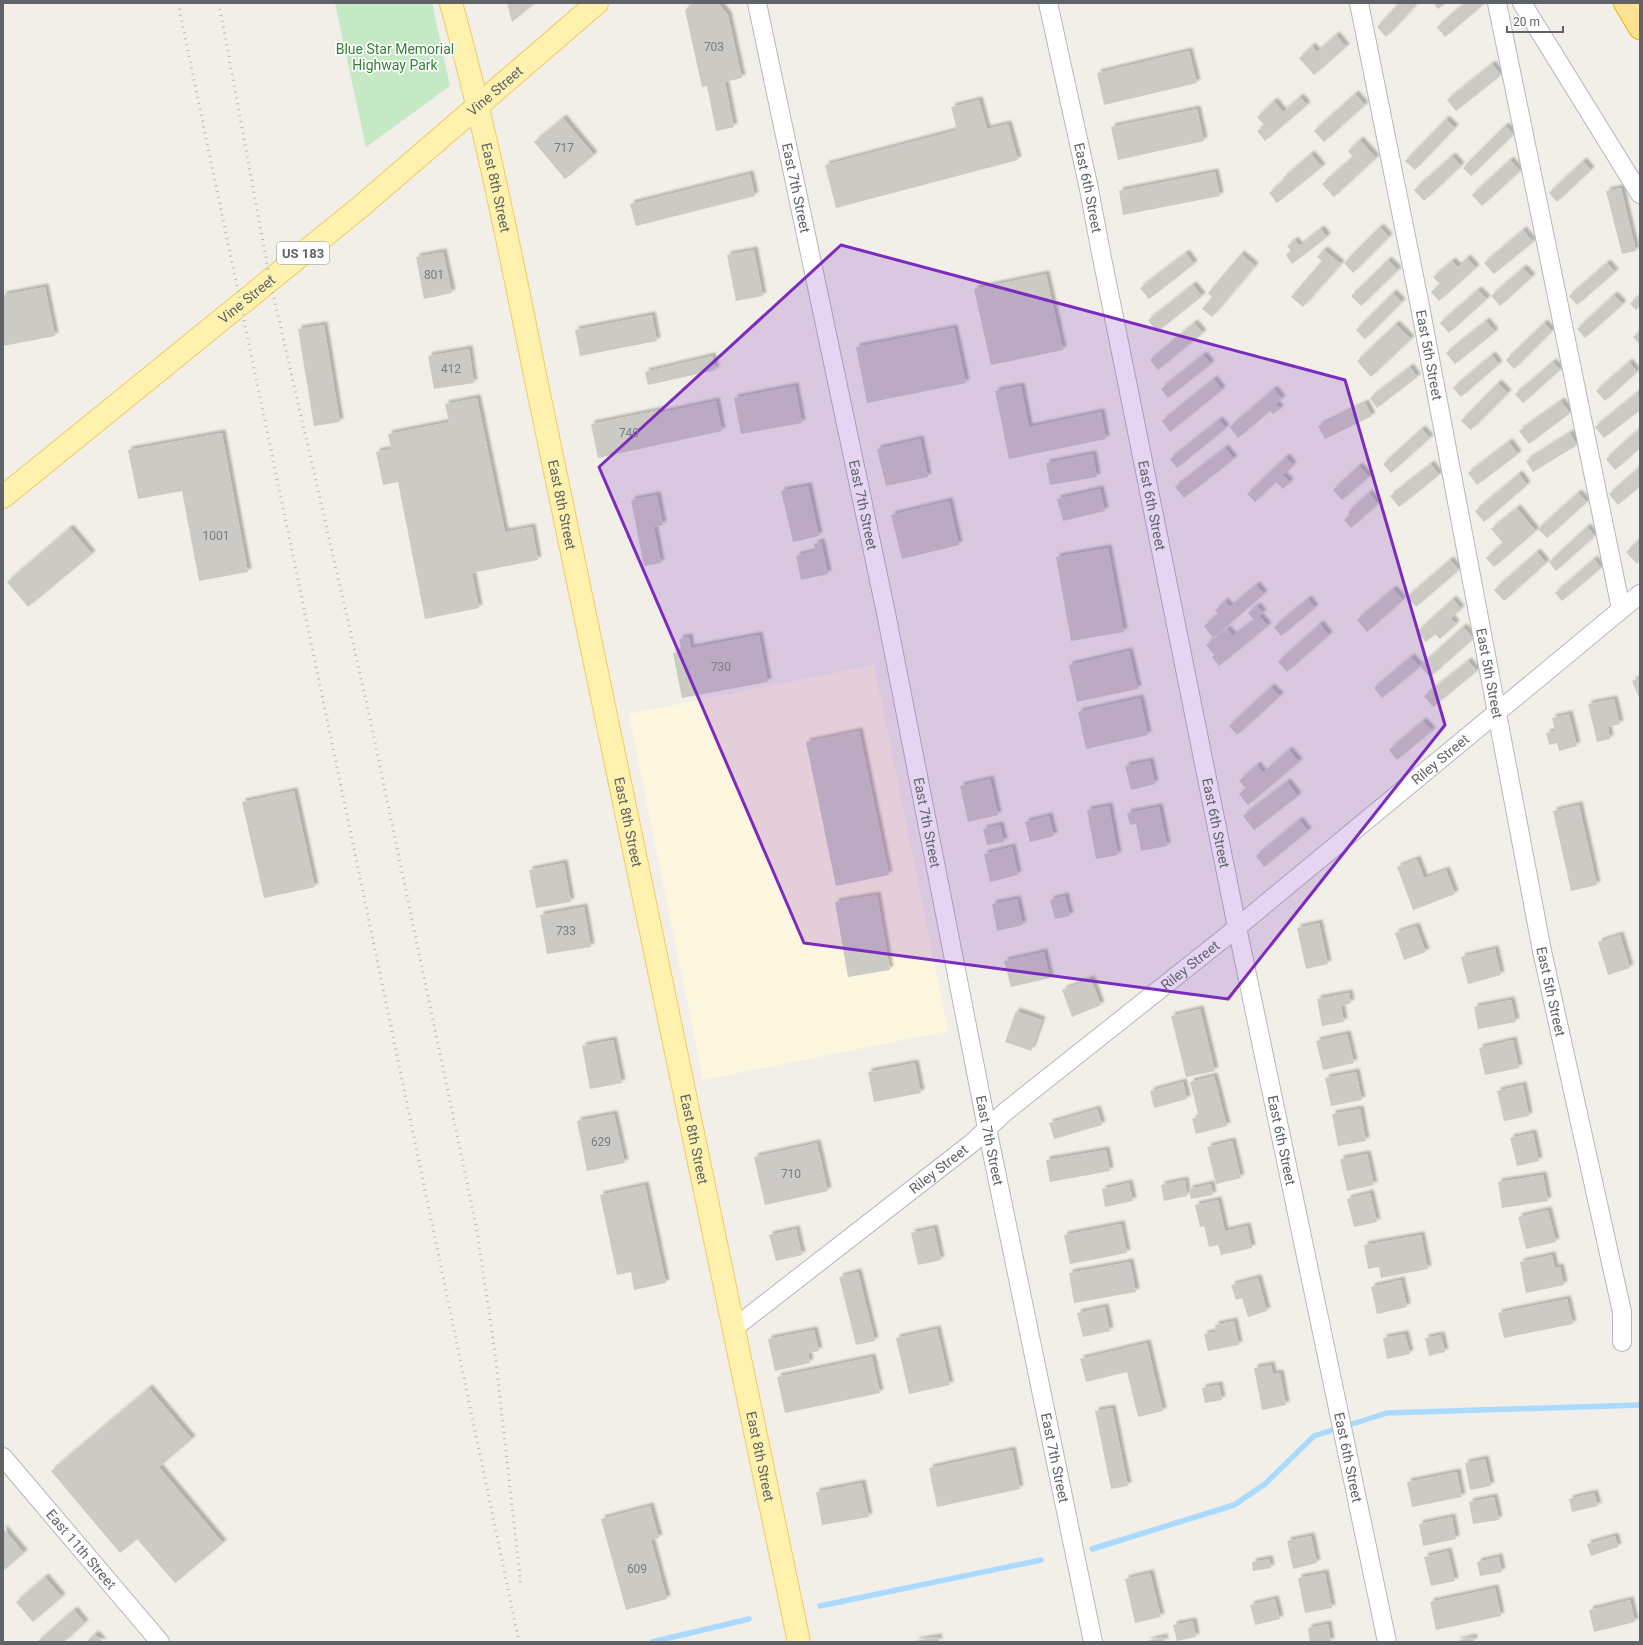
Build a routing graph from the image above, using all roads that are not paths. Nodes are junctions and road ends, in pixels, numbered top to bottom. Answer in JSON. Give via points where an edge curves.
{"nodes":[{"id":1,"x":451,"y":3,"type":"edge"},
{"id":2,"x":597,"y":3,"type":"edge"},
{"id":3,"x":757,"y":3,"type":"edge"},
{"id":4,"x":1048,"y":3,"type":"edge"},
{"id":5,"x":1359,"y":3,"type":"edge"},
{"id":6,"x":1497,"y":3,"type":"edge"},
{"id":7,"x":1522,"y":3,"type":"edge"},
{"id":8,"x":1625,"y":3,"type":"edge"},
{"id":9,"x":1640,"y":28,"type":"edge"},
{"id":10,"x":477,"y":106,"type":"junction"},
{"id":11,"x":1640,"y":194,"type":"edge"},
{"id":12,"x":3,"y":497,"type":"edge"},
{"id":13,"x":1640,"y":594,"type":"edge"},
{"id":14,"x":1621,"y":609,"type":"junction"},
{"id":15,"x":1498,"y":713,"type":"junction"},
{"id":16,"x":1237,"y":927,"type":"junction"},
{"id":17,"x":987,"y":1128,"type":"junction"},
{"id":18,"x":734,"y":1328,"type":"junction"},
{"id":19,"x":1622,"y":1342,"type":"dead end"},
{"id":20,"x":7,"y":1469,"type":"edge"},
{"id":21,"x":160,"y":1642,"type":"edge"},
{"id":22,"x":799,"y":1642,"type":"edge"},
{"id":23,"x":1093,"y":1642,"type":"edge"},
{"id":24,"x":1387,"y":1642,"type":"edge"}],
"edges":[{"from":1,"to":10,"type":"main road","name":"East 8th Street"},
{"from":2,"to":10,"type":"main road","name":"Vine Street","number":"US 183"},
{"from":3,"to":17,"type":"street","name":"East 7th Street","via":[[886,613]]},
{"from":4,"to":16,"type":"street","name":"East 6th Street","via":[[1089,189]]},
{"from":5,"to":15,"type":"street","name":"East 5th Street"},
{"from":6,"to":14,"type":"street"},
{"from":7,"to":11,"type":"street"},
{"from":8,"to":9,"type":"highway"},
{"from":10,"to":12,"type":"main road","name":"Vine Street","number":"US 183","via":[[359,208]]},
{"from":10,"to":18,"type":"main road","name":"East 8th Street","via":[[502,208]]},
{"from":13,"to":14,"type":"street","name":"Riley Street"},
{"from":14,"to":15,"type":"street","name":"Riley Street"},
{"from":15,"to":16,"type":"street","name":"Riley Street"},
{"from":15,"to":19,"type":"street","name":"East 5th Street","via":[[1542,951],[1622,1312]]},
{"from":16,"to":17,"type":"street","name":"Riley Street"},
{"from":16,"to":24,"type":"street","name":"East 6th Street"},
{"from":17,"to":18,"type":"street","name":"Riley Street","via":[[972,1143]]},
{"from":17,"to":23,"type":"street","name":"East 7th Street"},
{"from":18,"to":22,"type":"main road","name":"East 8th Street"},
{"from":20,"to":21,"type":"street","name":"East 11th Street"}]}
